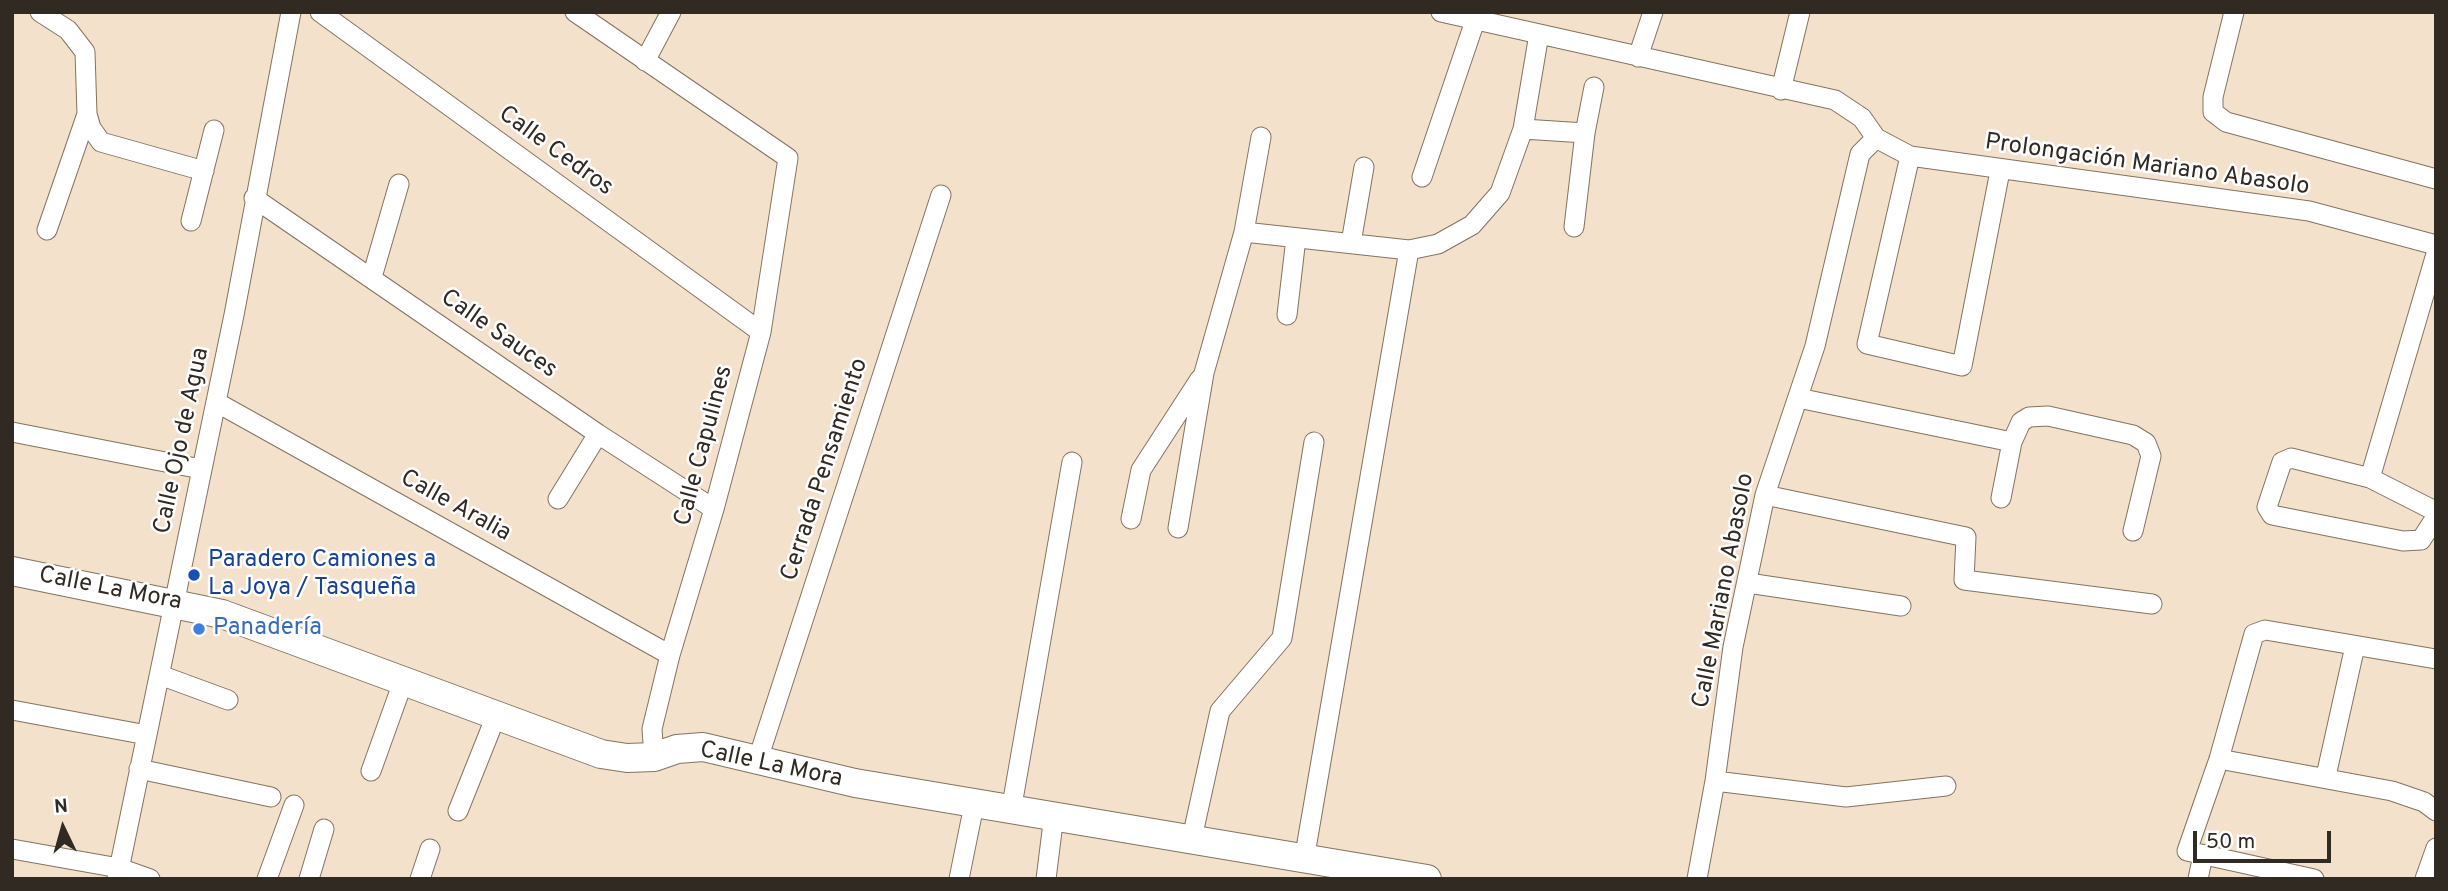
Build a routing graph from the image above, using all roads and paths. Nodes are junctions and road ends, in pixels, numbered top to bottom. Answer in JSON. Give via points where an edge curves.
{"nodes":[{"id":1,"x":40,"y":12,"type":"edge"},
{"id":2,"x":291,"y":12,"type":"edge"},
{"id":3,"x":320,"y":12,"type":"edge"},
{"id":4,"x":575,"y":12,"type":"edge"},
{"id":5,"x":671,"y":12,"type":"edge"},
{"id":6,"x":1441,"y":12,"type":"edge"},
{"id":7,"x":1653,"y":12,"type":"edge"},
{"id":8,"x":1800,"y":12,"type":"edge"},
{"id":9,"x":2234,"y":12,"type":"edge"},
{"id":10,"x":1476,"y":16,"type":"edge"},
{"id":11,"x":1539,"y":34,"type":"junction"},
{"id":12,"x":1639,"y":57,"type":"junction"},
{"id":13,"x":645,"y":61,"type":"junction"},
{"id":14,"x":1594,"y":87,"type":"dead end"},
{"id":15,"x":1781,"y":90,"type":"junction"},
{"id":16,"x":87,"y":114,"type":"junction"},
{"id":17,"x":1523,"y":129,"type":"junction"},
{"id":18,"x":214,"y":130,"type":"dead end"},
{"id":19,"x":1585,"y":134,"type":"junction"},
{"id":20,"x":1261,"y":137,"type":"dead end"},
{"id":21,"x":1876,"y":138,"type":"junction"},
{"id":22,"x":1910,"y":156,"type":"junction"},
{"id":23,"x":1364,"y":167,"type":"dead end"},
{"id":24,"x":204,"y":171,"type":"junction"},
{"id":25,"x":2000,"y":171,"type":"junction"},
{"id":26,"x":1422,"y":177,"type":"dead end"},
{"id":27,"x":2436,"y":180,"type":"edge"},
{"id":28,"x":399,"y":184,"type":"dead end"},
{"id":29,"x":941,"y":195,"type":"dead end"},
{"id":30,"x":254,"y":198,"type":"junction"},
{"id":31,"x":191,"y":221,"type":"dead end"},
{"id":32,"x":1574,"y":227,"type":"dead end"},
{"id":33,"x":47,"y":230,"type":"dead end"},
{"id":34,"x":1244,"y":232,"type":"junction"},
{"id":35,"x":1296,"y":237,"type":"junction"},
{"id":36,"x":1351,"y":243,"type":"junction"},
{"id":37,"x":2436,"y":245,"type":"edge"},
{"id":38,"x":1409,"y":250,"type":"junction"},
{"id":39,"x":2436,"y":254,"type":"edge"},
{"id":40,"x":372,"y":277,"type":"junction"},
{"id":41,"x":1287,"y":315,"type":"dead end"},
{"id":42,"x":761,"y":332,"type":"junction"},
{"id":43,"x":1204,"y":373,"type":"junction"},
{"id":44,"x":1798,"y":398,"type":"junction"},
{"id":45,"x":216,"y":402,"type":"junction"},
{"id":46,"x":12,"y":432,"type":"edge"},
{"id":47,"x":598,"y":434,"type":"junction"},
{"id":48,"x":1314,"y":442,"type":"dead end"},
{"id":49,"x":2012,"y":442,"type":"junction"},
{"id":50,"x":1072,"y":463,"type":"dead end"},
{"id":51,"x":201,"y":469,"type":"junction"},
{"id":52,"x":2370,"y":478,"type":"junction"},
{"id":53,"x":1765,"y":495,"type":"junction"},
{"id":54,"x":2001,"y":498,"type":"dead end"},
{"id":55,"x":558,"y":499,"type":"dead end"},
{"id":56,"x":714,"y":509,"type":"junction"},
{"id":57,"x":2436,"y":516,"type":"edge"},
{"id":58,"x":1131,"y":519,"type":"dead end"},
{"id":59,"x":1178,"y":528,"type":"dead end"},
{"id":60,"x":2133,"y":531,"type":"dead end"},
{"id":61,"x":12,"y":571,"type":"edge"},
{"id":62,"x":1748,"y":583,"type":"junction"},
{"id":63,"x":174,"y":602,"type":"junction"},
{"id":64,"x":2152,"y":604,"type":"dead end"},
{"id":65,"x":1901,"y":606,"type":"dead end"},
{"id":66,"x":2355,"y":646,"type":"junction"},
{"id":67,"x":670,"y":654,"type":"junction"},
{"id":68,"x":2436,"y":659,"type":"edge"},
{"id":69,"x":160,"y":675,"type":"junction"},
{"id":70,"x":403,"y":682,"type":"junction"},
{"id":71,"x":229,"y":700,"type":"dead end"},
{"id":72,"x":12,"y":710,"type":"edge"},
{"id":73,"x":496,"y":716,"type":"junction"},
{"id":74,"x":146,"y":735,"type":"junction"},
{"id":75,"x":653,"y":757,"type":"junction"},
{"id":76,"x":758,"y":759,"type":"junction"},
{"id":77,"x":2219,"y":759,"type":"junction"},
{"id":78,"x":139,"y":769,"type":"junction"},
{"id":79,"x":371,"y":771,"type":"dead end"},
{"id":80,"x":2326,"y":776,"type":"junction"},
{"id":81,"x":1715,"y":781,"type":"junction"},
{"id":82,"x":1947,"y":786,"type":"dead end"},
{"id":83,"x":271,"y":797,"type":"dead end"},
{"id":84,"x":974,"y":804,"type":"junction"},
{"id":85,"x":294,"y":805,"type":"dead end"},
{"id":86,"x":458,"y":811,"type":"dead end"},
{"id":87,"x":1011,"y":811,"type":"junction"},
{"id":88,"x":2436,"y":811,"type":"edge"},
{"id":89,"x":1054,"y":815,"type":"junction"},
{"id":90,"x":324,"y":829,"type":"dead end"},
{"id":91,"x":1192,"y":838,"type":"junction"},
{"id":92,"x":2436,"y":848,"type":"edge"},
{"id":93,"x":12,"y":849,"type":"edge"},
{"id":94,"x":430,"y":849,"type":"dead end"},
{"id":95,"x":2203,"y":855,"type":"junction"},
{"id":96,"x":1304,"y":860,"type":"junction"},
{"id":97,"x":118,"y":873,"type":"edge"},
{"id":98,"x":2429,"y":878,"type":"edge"},
{"id":99,"x":150,"y":879,"type":"edge"},
{"id":100,"x":267,"y":879,"type":"edge"},
{"id":101,"x":309,"y":879,"type":"edge"},
{"id":102,"x":421,"y":879,"type":"edge"},
{"id":103,"x":959,"y":879,"type":"edge"},
{"id":104,"x":1046,"y":879,"type":"edge"},
{"id":105,"x":1427,"y":879,"type":"edge"},
{"id":106,"x":1696,"y":879,"type":"edge"},
{"id":107,"x":2198,"y":879,"type":"edge"},
{"id":108,"x":2314,"y":879,"type":"edge"}],
"edges":[{"from":1,"to":16,"type":"street","via":[[68,30],[85,52]]},
{"from":2,"to":30,"type":"street","name":"Calle Ojo de Agua"},
{"from":3,"to":42,"type":"street","name":"Calle Cedros"},
{"from":4,"to":13,"type":"street"},
{"from":5,"to":13,"type":"street"},
{"from":6,"to":10,"type":"street","name":"Prolongación Mariano Abasolo"},
{"from":7,"to":12,"type":"street"},
{"from":8,"to":15,"type":"street"},
{"from":9,"to":27,"type":"street","via":[[2213,112],[2226,122]]},
{"from":10,"to":11,"type":"street","name":"Prolongación Mariano Abasolo"},
{"from":10,"to":26,"type":"street"},
{"from":11,"to":12,"type":"street","name":"Prolongación Mariano Abasolo"},
{"from":11,"to":17,"type":"street"},
{"from":12,"to":15,"type":"street","name":"Prolongación Mariano Abasolo"},
{"from":13,"to":42,"type":"street","name":"Calle Capulines","via":[[788,158]]},
{"from":14,"to":19,"type":"street"},
{"from":15,"to":21,"type":"street","name":"Prolongación Mariano Abasolo","via":[[1835,100],[1861,118]]},
{"from":16,"to":24,"type":"street","via":[[102,142]]},
{"from":16,"to":33,"type":"street"},
{"from":17,"to":19,"type":"street"},
{"from":17,"to":38,"type":"street","via":[[1500,193],[1472,225],[1438,244]]},
{"from":18,"to":24,"type":"street"},
{"from":19,"to":32,"type":"street"},
{"from":20,"to":34,"type":"street"},
{"from":21,"to":22,"type":"street","name":"Prolongación Mariano Abasolo"},
{"from":21,"to":44,"type":"street","name":"Calle Mariano Abasolo","via":[[1860,154],[1815,346]]},
{"from":22,"to":25,"type":"street","name":"Prolongación Mariano Abasolo"},
{"from":22,"to":25,"type":"street","via":[[1867,344],[1962,366]]},
{"from":23,"to":36,"type":"street"},
{"from":24,"to":31,"type":"street"},
{"from":25,"to":37,"type":"street","name":"Prolongación Mariano Abasolo","via":[[2309,211]]},
{"from":28,"to":40,"type":"street"},
{"from":29,"to":76,"type":"street","name":"Cerrada Pensamiento"},
{"from":30,"to":40,"type":"street","name":"Calle Sauces"},
{"from":30,"to":45,"type":"street","name":"Calle Ojo de Agua"},
{"from":34,"to":35,"type":"street"},
{"from":34,"to":43,"type":"street"},
{"from":35,"to":36,"type":"street"},
{"from":35,"to":41,"type":"street"},
{"from":36,"to":38,"type":"street"},
{"from":38,"to":96,"type":"street"},
{"from":39,"to":52,"type":"street"},
{"from":40,"to":47,"type":"street","name":"Calle Sauces"},
{"from":42,"to":56,"type":"street","name":"Calle Capulines"},
{"from":43,"to":58,"type":"street","via":[[1141,470]]},
{"from":43,"to":59,"type":"street"},
{"from":44,"to":49,"type":"street"},
{"from":44,"to":53,"type":"street","name":"Calle Mariano Abasolo"},
{"from":45,"to":51,"type":"street","name":"Calle Ojo de Agua"},
{"from":45,"to":67,"type":"street","name":"Calle Aralia"},
{"from":46,"to":51,"type":"street"},
{"from":47,"to":55,"type":"street"},
{"from":47,"to":56,"type":"street","name":"Calle Sauces"},
{"from":48,"to":91,"type":"street","via":[[1282,638],[1220,711]]},
{"from":49,"to":54,"type":"street"},
{"from":49,"to":60,"type":"street","via":[[2021,422],[2048,416],[2133,435],[2146,443],[2151,456]]},
{"from":50,"to":87,"type":"street"},
{"from":51,"to":63,"type":"street","name":"Calle Ojo de Agua"},
{"from":52,"to":57,"type":"street"},
{"from":52,"to":57,"type":"street","via":[[2291,458],[2282,462],[2267,507],[2272,515],[2403,541],[2421,540]]},
{"from":53,"to":62,"type":"street","name":"Calle Mariano Abasolo"},
{"from":53,"to":64,"type":"street","via":[[1966,537],[1964,580]]},
{"from":56,"to":67,"type":"street","name":"Calle Capulines"},
{"from":61,"to":63,"type":"street","name":"Calle La Mora"},
{"from":62,"to":65,"type":"street"},
{"from":62,"to":81,"type":"street","name":"Calle Mariano Abasolo","via":[[1733,648]]},
{"from":63,"to":69,"type":"street","name":"Calle Ojo de Agua"},
{"from":63,"to":70,"type":"street","name":"Calle La Mora","via":[[222,614]]},
{"from":66,"to":68,"type":"street"},
{"from":66,"to":77,"type":"street","via":[[2265,630],[2254,634]]},
{"from":66,"to":80,"type":"street"},
{"from":67,"to":75,"type":"street","name":"Calle Capulines","via":[[652,729]]},
{"from":69,"to":71,"type":"street"},
{"from":69,"to":74,"type":"street","name":"Calle Ojo de Agua"},
{"from":70,"to":73,"type":"street","name":"Calle La Mora"},
{"from":70,"to":79,"type":"street"},
{"from":72,"to":74,"type":"street"},
{"from":73,"to":75,"type":"street","name":"Calle La Mora","via":[[601,754]]},
{"from":73,"to":86,"type":"street"},
{"from":74,"to":78,"type":"street","name":"Calle Ojo de Agua"},
{"from":75,"to":76,"type":"street","name":"Calle La Mora","via":[[703,747]]},
{"from":76,"to":84,"type":"street","name":"Calle La Mora","via":[[855,783]]},
{"from":77,"to":80,"type":"street"},
{"from":77,"to":95,"type":"street","via":[[2187,851]]},
{"from":78,"to":83,"type":"street"},
{"from":78,"to":97,"type":"street","name":"Calle Ojo de Agua"},
{"from":80,"to":88,"type":"street","via":[[2392,791]]},
{"from":81,"to":82,"type":"street","via":[[1846,797]]},
{"from":81,"to":106,"type":"street","name":"Calle Mariano Abasolo"},
{"from":84,"to":87,"type":"street","name":"Calle La Mora"},
{"from":84,"to":103,"type":"street"},
{"from":85,"to":100,"type":"street"},
{"from":87,"to":89,"type":"street","name":"Calle La Mora"},
{"from":89,"to":91,"type":"street","name":"Calle La Mora"},
{"from":89,"to":104,"type":"street"},
{"from":90,"to":101,"type":"street"},
{"from":91,"to":96,"type":"street","name":"Calle La Mora"},
{"from":92,"to":98,"type":"street"},
{"from":93,"to":97,"type":"street"},
{"from":94,"to":102,"type":"street"},
{"from":95,"to":107,"type":"street"},
{"from":95,"to":108,"type":"street"},
{"from":96,"to":105,"type":"street","name":"Calle La Mora"},
{"from":97,"to":99,"type":"street"}]}
